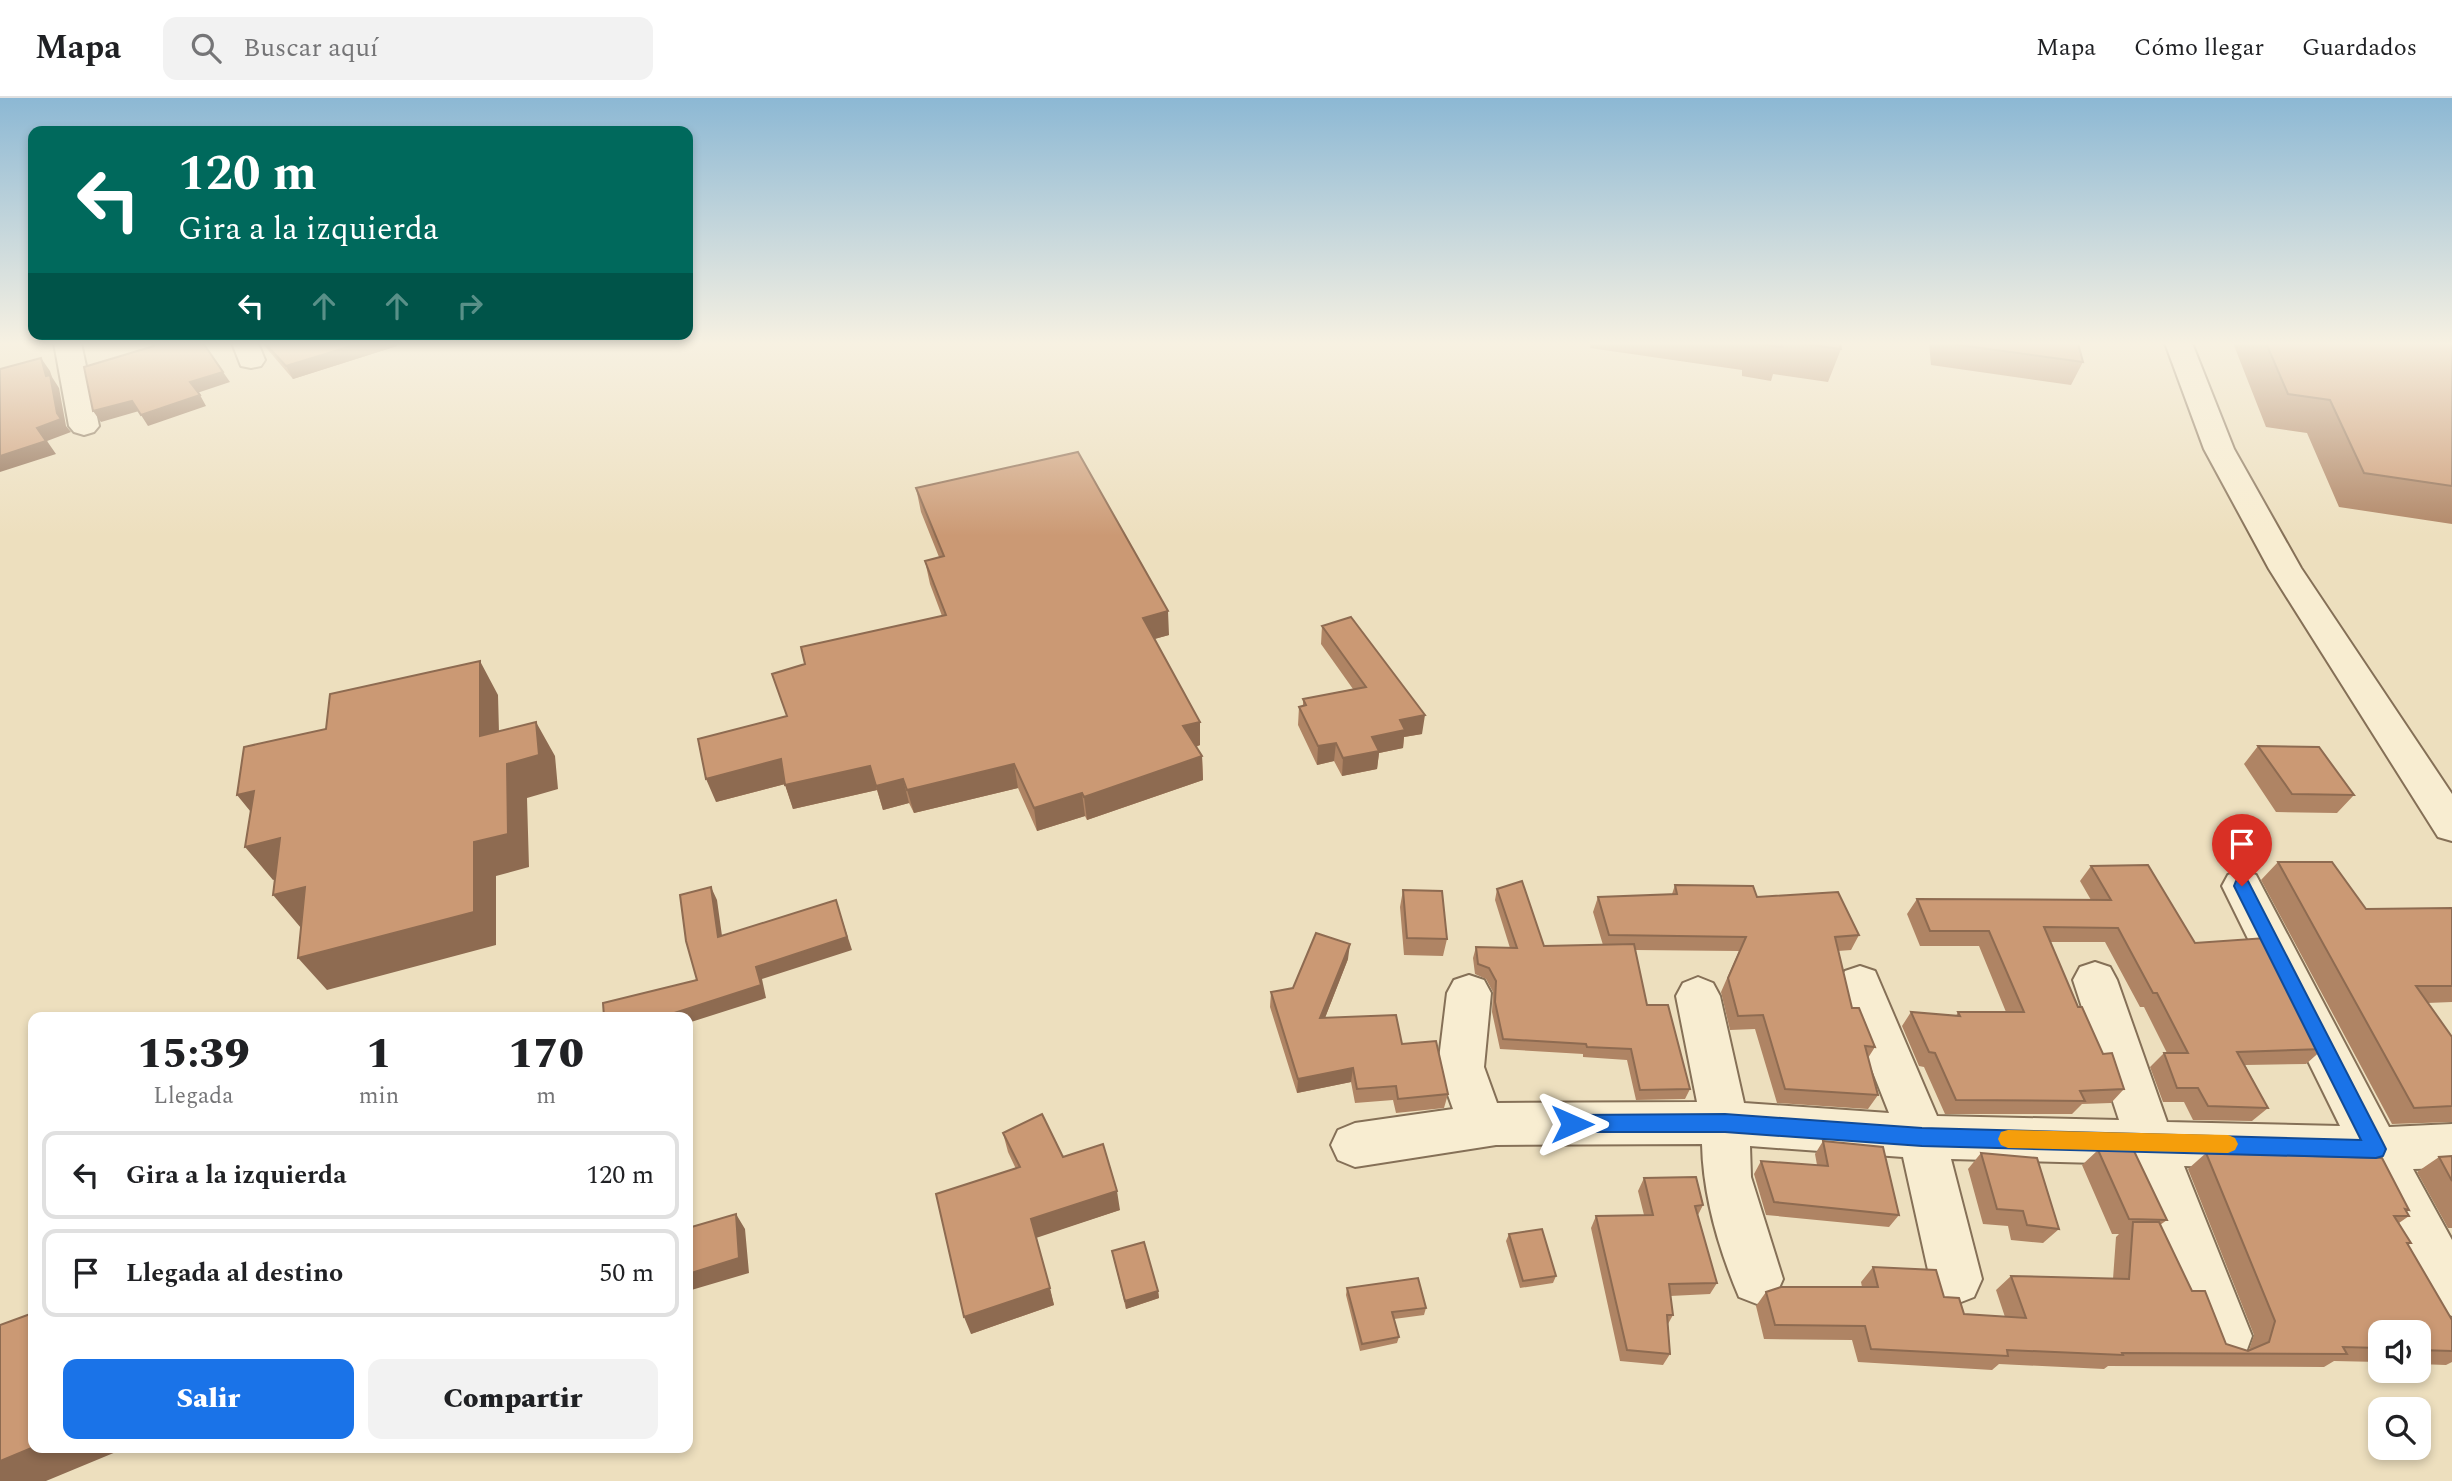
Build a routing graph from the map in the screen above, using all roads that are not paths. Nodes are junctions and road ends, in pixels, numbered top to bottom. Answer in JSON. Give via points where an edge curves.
{"nodes":[{"id":1,"x":80,"y":408,"type":"edge"},
{"id":2,"x":2203,"y":408,"type":"edge"},
{"id":3,"x":84,"y":426,"type":"dead end"},
{"id":4,"x":2452,"y":825,"type":"edge"},
{"id":5,"x":2242,"y":886,"type":"dead end"},
{"id":6,"x":2095,"y":980,"type":"dead end"},
{"id":7,"x":1860,"y":984,"type":"dead end"},
{"id":8,"x":1469,"y":993,"type":"dead end"},
{"id":9,"x":1698,"y":996,"type":"dead end"},
{"id":10,"x":1725,"y":1123,"type":"junction"},
{"id":11,"x":1484,"y":1125,"type":"junction"},
{"id":12,"x":1922,"y":1137,"type":"junction"},
{"id":13,"x":2150,"y":1141,"type":"junction"},
{"id":14,"x":1355,"y":1145,"type":"dead end"},
{"id":15,"x":2452,"y":1146,"type":"edge"},
{"id":16,"x":2376,"y":1149,"type":"junction"},
{"id":17,"x":1757,"y":1279,"type":"dead end"},
{"id":18,"x":1956,"y":1279,"type":"dead end"},
{"id":19,"x":2452,"y":1292,"type":"edge"},
{"id":20,"x":2226,"y":1336,"type":"edge"}],
"edges":[{"from":1,"to":3,"type":"street"},
{"from":2,"to":4,"type":"street","via":[[2219,449],[2285,569]]},
{"from":5,"to":16,"type":"street"},
{"from":6,"to":13,"type":"street"},
{"from":7,"to":12,"type":"street"},
{"from":8,"to":11,"type":"street","via":[[1461,1067]]},
{"from":9,"to":10,"type":"street"},
{"from":10,"to":11,"type":"street"},
{"from":10,"to":12,"type":"street"},
{"from":10,"to":17,"type":"street","via":[[1727,1177]]},
{"from":11,"to":14,"type":"street"},
{"from":12,"to":13,"type":"street"},
{"from":12,"to":18,"type":"street"},
{"from":13,"to":16,"type":"street"},
{"from":13,"to":20,"type":"street"},
{"from":15,"to":16,"type":"street"},
{"from":16,"to":19,"type":"street"}]}
